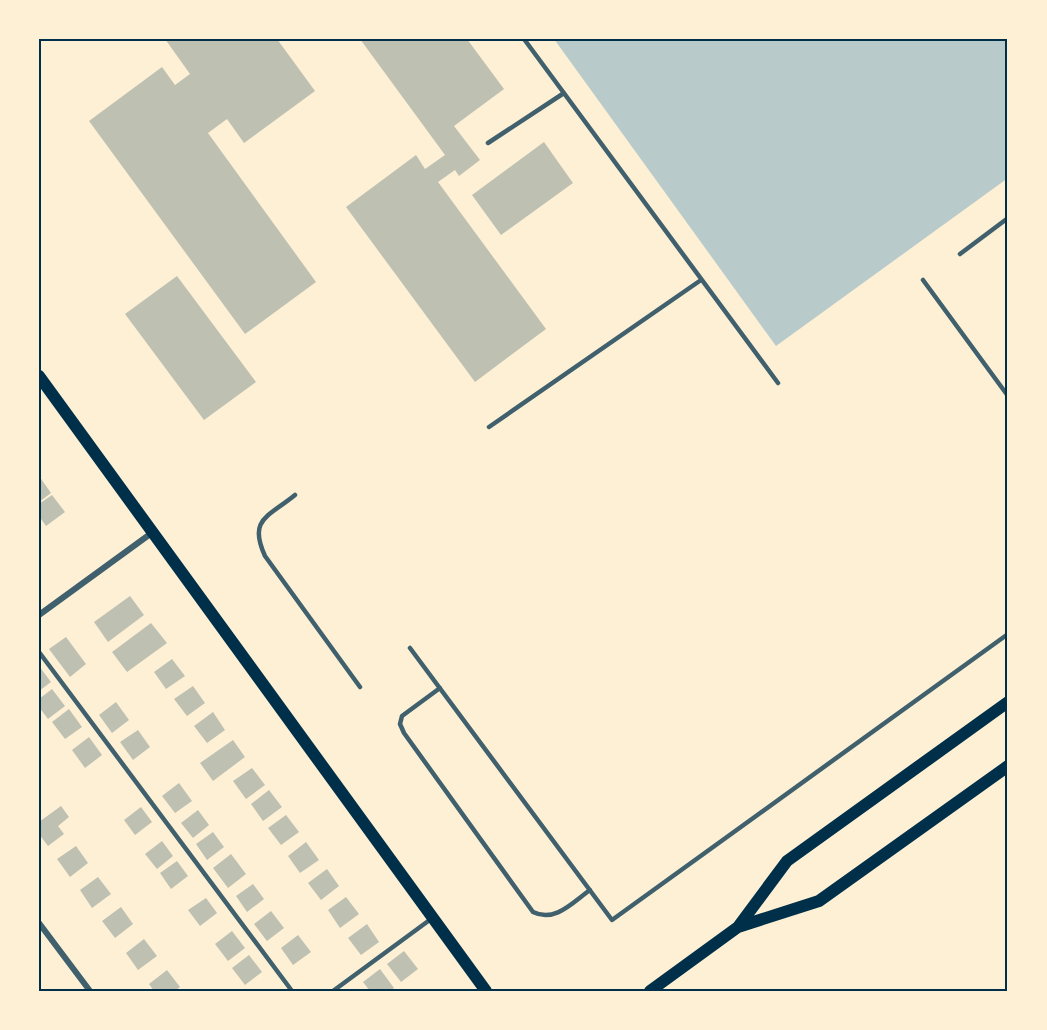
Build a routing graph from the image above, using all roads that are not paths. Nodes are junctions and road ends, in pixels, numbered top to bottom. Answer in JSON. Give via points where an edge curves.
{"nodes":[{"id":1,"x":524,"y":39,"type":"edge"},
{"id":2,"x":564,"y":93,"type":"junction"},
{"id":3,"x":488,"y":143,"type":"dead end"},
{"id":4,"x":1008,"y":218,"type":"edge"},
{"id":5,"x":960,"y":254,"type":"dead end"},
{"id":6,"x":701,"y":280,"type":"junction"},
{"id":7,"x":923,"y":280,"type":"dead end"},
{"id":8,"x":39,"y":376,"type":"edge"},
{"id":9,"x":778,"y":383,"type":"dead end"},
{"id":10,"x":1008,"y":396,"type":"edge"},
{"id":11,"x":489,"y":427,"type":"dead end"},
{"id":12,"x":295,"y":495,"type":"dead end"},
{"id":13,"x":154,"y":532,"type":"junction"},
{"id":14,"x":39,"y":615,"type":"edge"},
{"id":15,"x":1008,"y":634,"type":"edge"},
{"id":16,"x":410,"y":648,"type":"dead end"},
{"id":17,"x":39,"y":652,"type":"edge"},
{"id":18,"x":360,"y":687,"type":"dead end"},
{"id":19,"x":440,"y":688,"type":"junction"},
{"id":20,"x":1008,"y":702,"type":"edge"},
{"id":21,"x":1008,"y":766,"type":"edge"},
{"id":22,"x":590,"y":890,"type":"junction"},
{"id":23,"x":434,"y":918,"type":"junction"},
{"id":24,"x":39,"y":923,"type":"edge"},
{"id":25,"x":738,"y":927,"type":"junction"},
{"id":26,"x":90,"y":991,"type":"edge"},
{"id":27,"x":292,"y":991,"type":"edge"},
{"id":28,"x":333,"y":991,"type":"edge"},
{"id":29,"x":486,"y":991,"type":"edge"},
{"id":30,"x":650,"y":991,"type":"edge"}],
"edges":[{"from":1,"to":2,"type":"lane"},
{"from":2,"to":3,"type":"lane"},
{"from":2,"to":6,"type":"lane"},
{"from":4,"to":5,"type":"lane"},
{"from":6,"to":9,"type":"lane"},
{"from":6,"to":11,"type":"lane"},
{"from":7,"to":10,"type":"lane"},
{"from":8,"to":13,"type":"main road"},
{"from":12,"to":18,"type":"lane","via":[[262,521],[257,539],[265,556]]},
{"from":13,"to":14,"type":"street"},
{"from":13,"to":23,"type":"main road"},
{"from":15,"to":22,"type":"lane","via":[[612,920]]},
{"from":16,"to":19,"type":"lane"},
{"from":17,"to":27,"type":"lane"},
{"from":19,"to":22,"type":"lane"},
{"from":19,"to":22,"type":"lane","via":[[402,716],[400,724],[533,912],[541,916],[557,914]]},
{"from":20,"to":25,"type":"main road","via":[[788,861]]},
{"from":21,"to":25,"type":"main road","via":[[819,901]]},
{"from":23,"to":28,"type":"lane"},
{"from":23,"to":29,"type":"main road"},
{"from":24,"to":26,"type":"street"},
{"from":25,"to":30,"type":"main road"}]}
